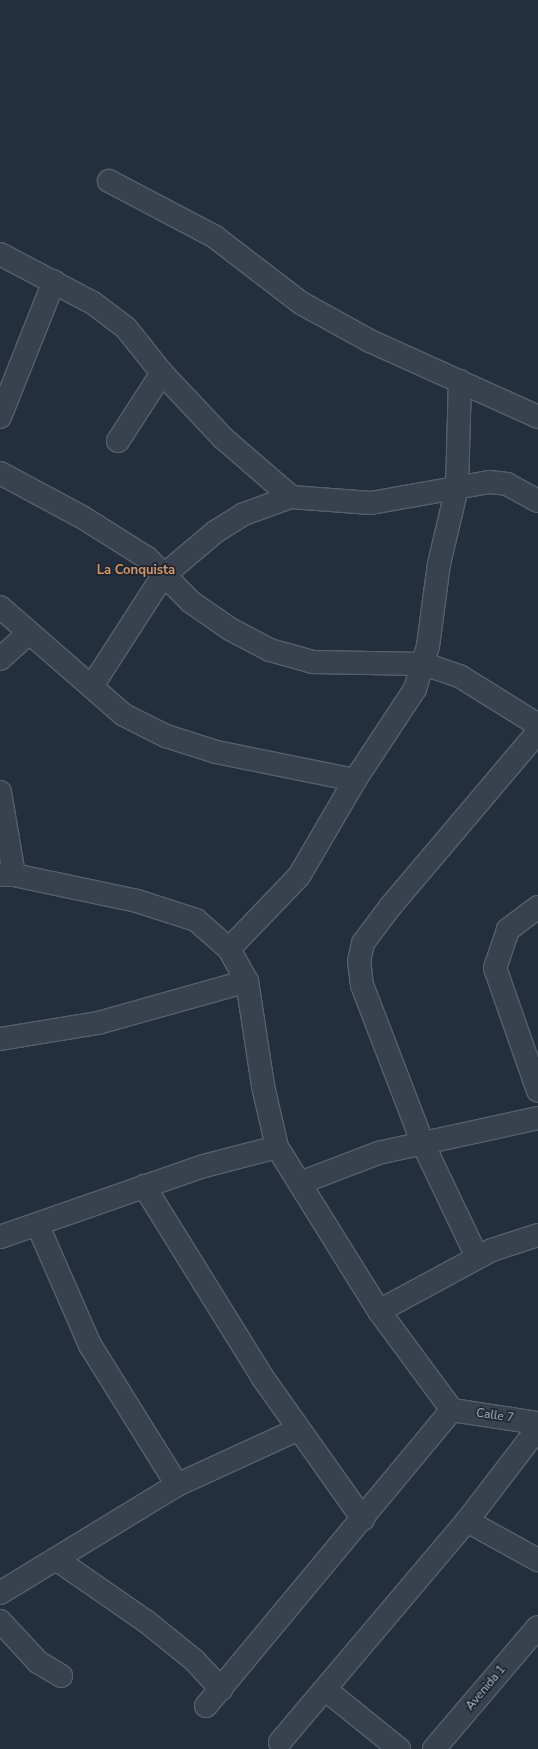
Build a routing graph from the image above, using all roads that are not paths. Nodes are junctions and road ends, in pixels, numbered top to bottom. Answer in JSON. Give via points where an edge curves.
{"nodes":[{"id":1,"x":109,"y":181,"type":"dead end"},
{"id":2,"x":0,"y":254,"type":"edge"},
{"id":3,"x":54,"y":281,"type":"junction"},
{"id":4,"x":162,"y":373,"type":"junction"},
{"id":5,"x":460,"y":381,"type":"junction"},
{"id":6,"x":4,"y":394,"type":"edge"},
{"id":7,"x":0,"y":416,"type":"edge"},
{"id":8,"x":538,"y":417,"type":"edge"},
{"id":9,"x":118,"y":442,"type":"dead end"},
{"id":10,"x":0,"y":473,"type":"edge"},
{"id":11,"x":457,"y":488,"type":"junction"},
{"id":12,"x":291,"y":497,"type":"junction"},
{"id":13,"x":538,"y":501,"type":"edge"},
{"id":14,"x":163,"y":576,"type":"junction"},
{"id":15,"x":0,"y":607,"type":"edge"},
{"id":16,"x":29,"y":633,"type":"junction"},
{"id":17,"x":0,"y":659,"type":"edge"},
{"id":18,"x":424,"y":664,"type":"junction"},
{"id":19,"x":92,"y":686,"type":"junction"},
{"id":20,"x":538,"y":725,"type":"edge"},
{"id":21,"x":538,"y":732,"type":"edge"},
{"id":22,"x":355,"y":780,"type":"junction"},
{"id":23,"x":0,"y":792,"type":"edge"},
{"id":24,"x":7,"y":875,"type":"edge"},
{"id":25,"x":538,"y":907,"type":"edge"},
{"id":26,"x":229,"y":949,"type":"junction"},
{"id":27,"x":247,"y":981,"type":"junction"},
{"id":28,"x":0,"y":1039,"type":"edge"},
{"id":29,"x":538,"y":1091,"type":"edge"},
{"id":30,"x":538,"y":1118,"type":"edge"},
{"id":31,"x":423,"y":1144,"type":"junction"},
{"id":32,"x":277,"y":1147,"type":"junction"},
{"id":33,"x":300,"y":1183,"type":"junction"},
{"id":34,"x":144,"y":1186,"type":"junction"},
{"id":35,"x":38,"y":1226,"type":"junction"},
{"id":36,"x":538,"y":1234,"type":"edge"},
{"id":37,"x":0,"y":1237,"type":"edge"},
{"id":38,"x":477,"y":1257,"type":"junction"},
{"id":39,"x":379,"y":1311,"type":"junction"},
{"id":40,"x":452,"y":1410,"type":"junction"},
{"id":41,"x":538,"y":1423,"type":"edge"},
{"id":42,"x":538,"y":1428,"type":"edge"},
{"id":43,"x":299,"y":1429,"type":"junction"},
{"id":44,"x":177,"y":1486,"type":"junction"},
{"id":45,"x":363,"y":1519,"type":"junction"},
{"id":46,"x":466,"y":1521,"type":"junction"},
{"id":47,"x":56,"y":1559,"type":"junction"},
{"id":48,"x":538,"y":1560,"type":"edge"},
{"id":49,"x":0,"y":1593,"type":"edge"},
{"id":50,"x":0,"y":1621,"type":"edge"},
{"id":51,"x":538,"y":1627,"type":"edge"},
{"id":52,"x":61,"y":1676,"type":"dead end"},
{"id":53,"x":221,"y":1689,"type":"junction"},
{"id":54,"x":326,"y":1690,"type":"junction"},
{"id":55,"x":206,"y":1706,"type":"dead end"},
{"id":56,"x":280,"y":1742,"type":"dead end"},
{"id":57,"x":399,"y":1749,"type":"edge"},
{"id":58,"x":434,"y":1749,"type":"edge"}],
"edges":[{"from":1,"to":5,"type":"street","via":[[215,237],[301,303],[370,341]]},
{"from":2,"to":3,"type":"street"},
{"from":3,"to":4,"type":"street","via":[[93,303],[126,328]]},
{"from":3,"to":6,"type":"street"},
{"from":4,"to":9,"type":"street"},
{"from":4,"to":12,"type":"street","via":[[223,438]]},
{"from":5,"to":8,"type":"street"},
{"from":5,"to":11,"type":"street"},
{"from":6,"to":7,"type":"street"},
{"from":10,"to":14,"type":"street","via":[[82,516],[147,558]]},
{"from":11,"to":12,"type":"street","via":[[371,503]]},
{"from":11,"to":13,"type":"street","via":[[489,482],[506,484]]},
{"from":11,"to":18,"type":"street","via":[[439,564]]},
{"from":12,"to":14,"type":"street","via":[[244,514],[215,532]]},
{"from":14,"to":18,"type":"street","via":[[191,602],[223,625],[270,650],[313,662]]},
{"from":14,"to":19,"type":"street"},
{"from":15,"to":16,"type":"street"},
{"from":16,"to":17,"type":"street"},
{"from":16,"to":19,"type":"street"},
{"from":18,"to":20,"type":"street","via":[[461,677]]},
{"from":18,"to":22,"type":"street","via":[[415,689]]},
{"from":19,"to":22,"type":"street","via":[[124,715],[166,736],[216,752]]},
{"from":21,"to":31,"type":"street","via":[[362,943],[359,962],[362,985]]},
{"from":22,"to":26,"type":"street","via":[[299,876]]},
{"from":23,"to":24,"type":"street"},
{"from":24,"to":26,"type":"street","via":[[136,901],[196,920]]},
{"from":25,"to":29,"type":"street","via":[[508,930],[495,968]]},
{"from":26,"to":27,"type":"street"},
{"from":27,"to":28,"type":"street","via":[[98,1023]]},
{"from":27,"to":32,"type":"street","via":[[263,1086]]},
{"from":30,"to":31,"type":"street"},
{"from":31,"to":33,"type":"street","via":[[378,1153]]},
{"from":31,"to":38,"type":"street"},
{"from":32,"to":33,"type":"street"},
{"from":32,"to":34,"type":"street","via":[[226,1159]]},
{"from":33,"to":39,"type":"street"},
{"from":34,"to":35,"type":"street"},
{"from":34,"to":43,"type":"street","via":[[263,1378]]},
{"from":35,"to":37,"type":"street"},
{"from":35,"to":44,"type":"street","via":[[90,1346]]},
{"from":36,"to":38,"type":"street"},
{"from":38,"to":39,"type":"street"},
{"from":39,"to":40,"type":"street"},
{"from":40,"to":41,"type":"street","name":"Calle 7"},
{"from":40,"to":45,"type":"street"},
{"from":42,"to":46,"type":"street"},
{"from":43,"to":44,"type":"street"},
{"from":43,"to":45,"type":"street"},
{"from":44,"to":47,"type":"street"},
{"from":45,"to":53,"type":"street"},
{"from":46,"to":48,"type":"street"},
{"from":46,"to":54,"type":"street"},
{"from":47,"to":49,"type":"street"},
{"from":47,"to":53,"type":"street","via":[[147,1622],[194,1660]]},
{"from":50,"to":52,"type":"street","via":[[38,1662]]},
{"from":51,"to":58,"type":"street","name":"Avenida 1"},
{"from":53,"to":55,"type":"street"},
{"from":54,"to":56,"type":"street"},
{"from":54,"to":57,"type":"street"}]}
